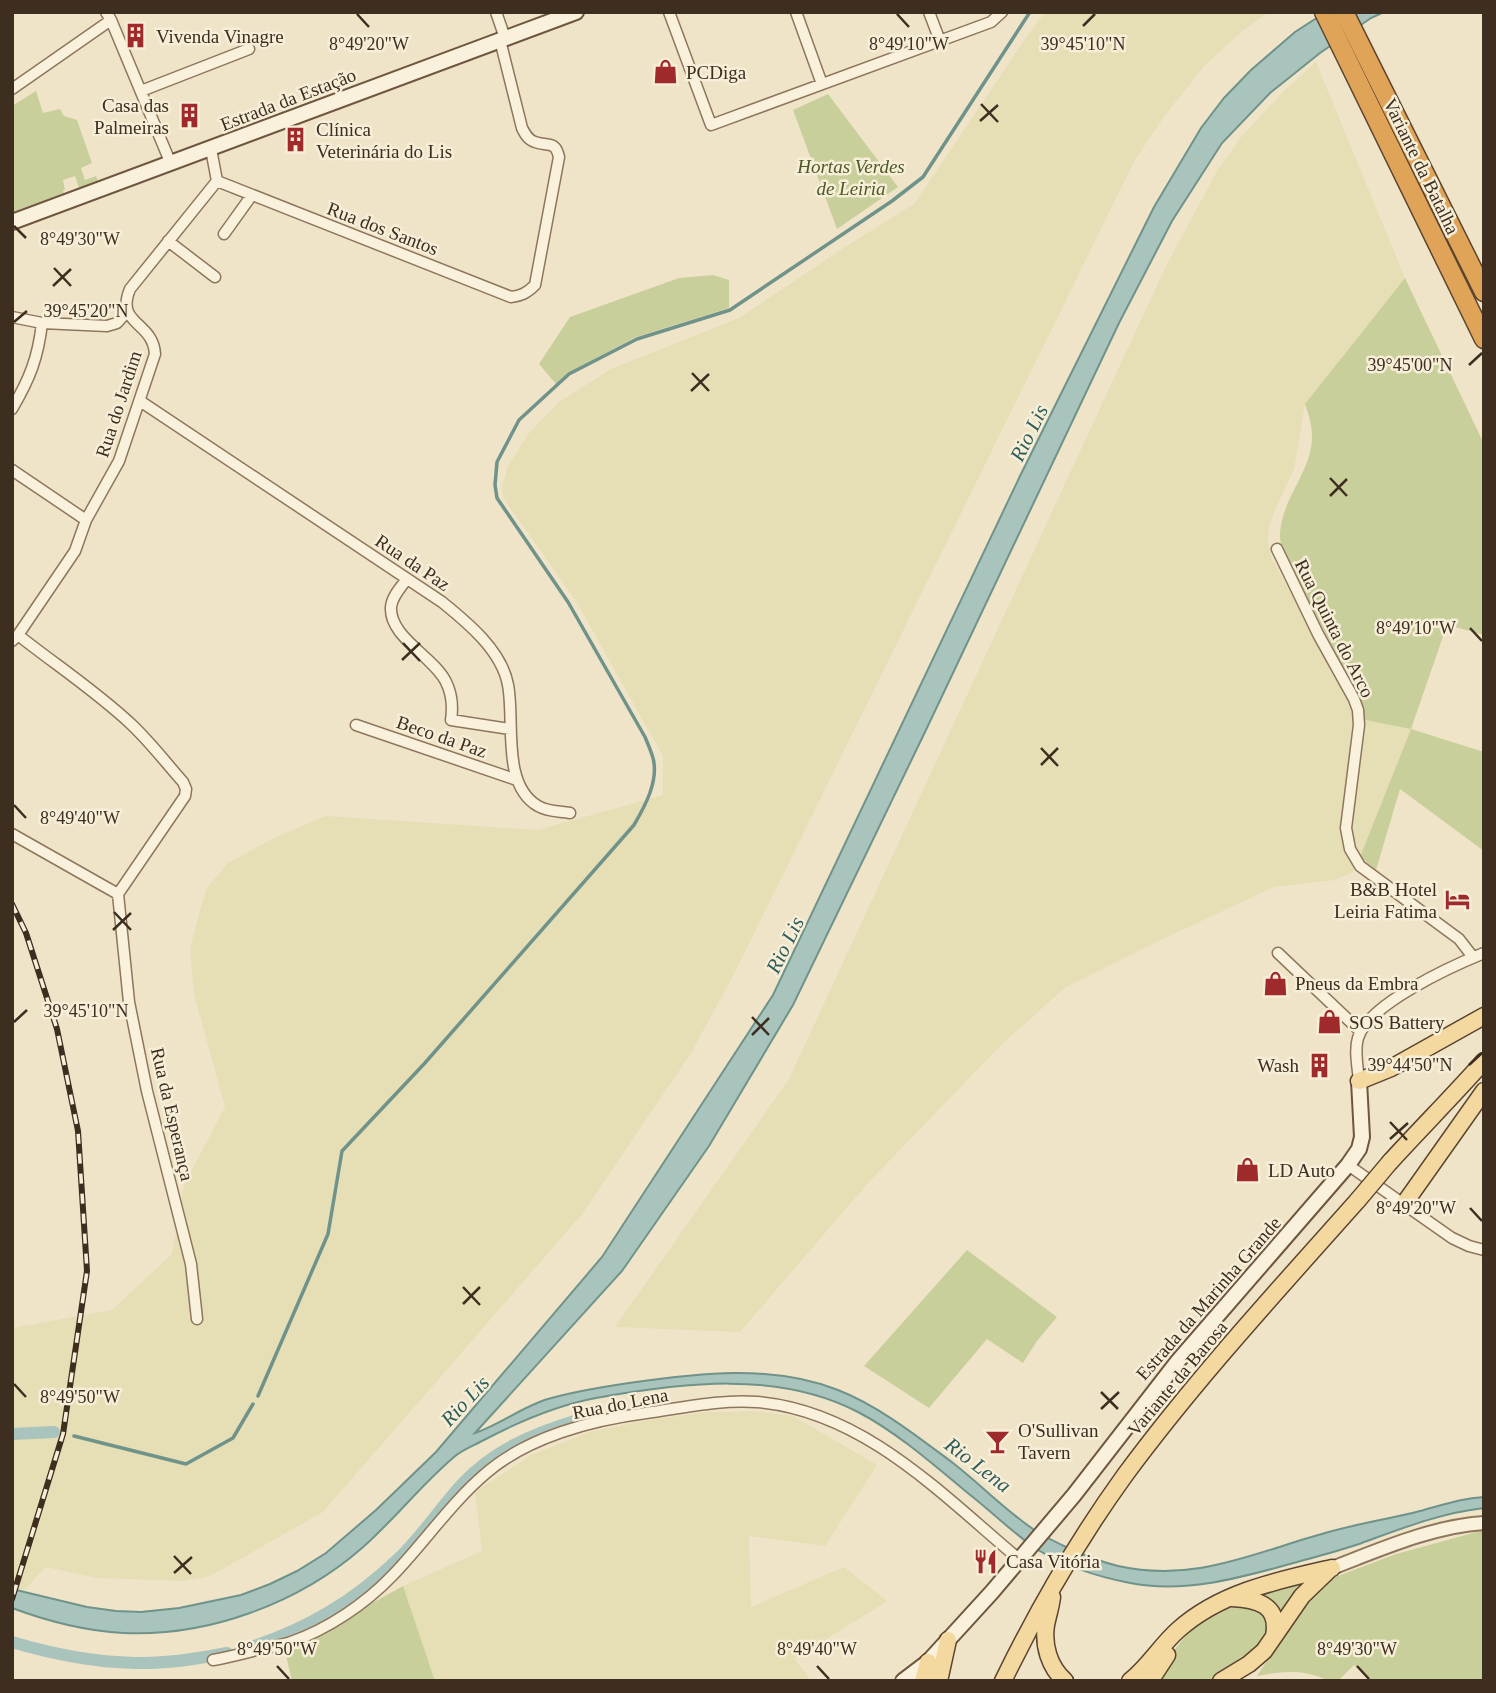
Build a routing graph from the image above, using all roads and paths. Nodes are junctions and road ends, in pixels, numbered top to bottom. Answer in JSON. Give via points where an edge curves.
{"nodes":[{"id":1,"x":496,"y":12,"type":"edge"},
{"id":2,"x":576,"y":12,"type":"edge"},
{"id":3,"x":669,"y":12,"type":"edge"},
{"id":4,"x":796,"y":12,"type":"edge"},
{"id":5,"x":929,"y":12,"type":"edge"},
{"id":6,"x":1002,"y":12,"type":"edge"},
{"id":7,"x":1324,"y":12,"type":"edge"},
{"id":8,"x":1345,"y":12,"type":"edge"},
{"id":9,"x":1357,"y":12,"type":"edge"},
{"id":10,"x":108,"y":16,"type":"edge"},
{"id":11,"x":503,"y":39,"type":"junction"},
{"id":12,"x":940,"y":41,"type":"junction"},
{"id":13,"x":249,"y":48,"type":"dead end"},
{"id":14,"x":1385,"y":80,"type":"junction"},
{"id":15,"x":822,"y":84,"type":"junction"},
{"id":16,"x":12,"y":89,"type":"edge"},
{"id":17,"x":141,"y":91,"type":"junction"},
{"id":18,"x":212,"y":149,"type":"junction"},
{"id":19,"x":170,"y":164,"type":"junction"},
{"id":20,"x":217,"y":181,"type":"junction"},
{"id":21,"x":252,"y":195,"type":"junction"},
{"id":22,"x":12,"y":222,"type":"edge"},
{"id":23,"x":224,"y":234,"type":"dead end"},
{"id":24,"x":168,"y":241,"type":"junction"},
{"id":25,"x":215,"y":277,"type":"dead end"},
{"id":26,"x":1484,"y":292,"type":"edge"},
{"id":27,"x":127,"y":312,"type":"junction"},
{"id":28,"x":12,"y":317,"type":"edge"},
{"id":29,"x":42,"y":323,"type":"junction"},
{"id":30,"x":1484,"y":339,"type":"edge"},
{"id":31,"x":140,"y":401,"type":"junction"},
{"id":32,"x":12,"y":409,"type":"edge"},
{"id":33,"x":12,"y":470,"type":"edge"},
{"id":34,"x":86,"y":520,"type":"junction"},
{"id":35,"x":1278,"y":549,"type":"dead end"},
{"id":36,"x":407,"y":579,"type":"junction"},
{"id":37,"x":15,"y":638,"type":"edge"},
{"id":38,"x":356,"y":725,"type":"dead end"},
{"id":39,"x":510,"y":729,"type":"junction"},
{"id":40,"x":517,"y":780,"type":"junction"},
{"id":41,"x":570,"y":813,"type":"dead end"},
{"id":42,"x":12,"y":834,"type":"edge"},
{"id":43,"x":118,"y":894,"type":"junction"},
{"id":44,"x":1278,"y":953,"type":"dead end"},
{"id":45,"x":1484,"y":953,"type":"edge"},
{"id":46,"x":1473,"y":957,"type":"junction"},
{"id":47,"x":1484,"y":1016,"type":"edge"},
{"id":48,"x":1360,"y":1031,"type":"junction"},
{"id":49,"x":1484,"y":1047,"type":"edge"},
{"id":50,"x":1484,"y":1061,"type":"edge"},
{"id":51,"x":1359,"y":1081,"type":"junction"},
{"id":52,"x":1484,"y":1091,"type":"edge"},
{"id":53,"x":1420,"y":1129,"type":"junction"},
{"id":54,"x":1348,"y":1165,"type":"junction"},
{"id":55,"x":1404,"y":1203,"type":"junction"},
{"id":56,"x":1484,"y":1250,"type":"edge"},
{"id":57,"x":197,"y":1319,"type":"dead end"},
{"id":58,"x":1484,"y":1523,"type":"edge"},
{"id":59,"x":1023,"y":1557,"type":"junction"},
{"id":60,"x":1332,"y":1568,"type":"junction"},
{"id":61,"x":1050,"y":1591,"type":"junction"},
{"id":62,"x":1230,"y":1598,"type":"junction"},
{"id":63,"x":1190,"y":1621,"type":"junction"},
{"id":64,"x":1273,"y":1638,"type":"junction"},
{"id":65,"x":948,"y":1640,"type":"joint"},
{"id":66,"x":214,"y":1660,"type":"dead end"},
{"id":67,"x":938,"y":1674,"type":"edge"},
{"id":68,"x":903,"y":1681,"type":"edge"},
{"id":69,"x":923,"y":1681,"type":"edge"},
{"id":70,"x":1003,"y":1681,"type":"edge"},
{"id":71,"x":1065,"y":1681,"type":"edge"},
{"id":72,"x":1130,"y":1681,"type":"edge"},
{"id":73,"x":1150,"y":1681,"type":"edge"},
{"id":74,"x":1221,"y":1681,"type":"edge"}],
"edges":[{"from":1,"to":11,"type":"street"},
{"from":2,"to":11,"type":"main road","name":"Estrada da Estação"},
{"from":3,"to":15,"type":"street","via":[[711,125]]},
{"from":4,"to":15,"type":"street"},
{"from":5,"to":12,"type":"street"},
{"from":6,"to":12,"type":"street","via":[[991,22]]},
{"from":7,"to":30,"type":"highway","name":"Variante da Batalha"},
{"from":8,"to":14,"type":"highway","name":"Variante da Batalha"},
{"from":9,"to":14,"type":"highway"},
{"from":10,"to":16,"type":"street"},
{"from":10,"to":17,"type":"street"},
{"from":11,"to":18,"type":"main road","name":"Estrada da Estação"},
{"from":11,"to":21,"type":"street","name":"Rua dos Santos","via":[[522,128],[535,142],[554,146],[559,158],[535,285],[528,292],[511,297]]},
{"from":12,"to":15,"type":"street"},
{"from":13,"to":17,"type":"street"},
{"from":14,"to":26,"type":"highway","name":"Variante da Batalha"},
{"from":17,"to":19,"type":"street"},
{"from":18,"to":19,"type":"main road","name":"Estrada da Estação"},
{"from":18,"to":20,"type":"street"},
{"from":19,"to":22,"type":"main road","name":"Estrada da Estação"},
{"from":20,"to":21,"type":"street","name":"Rua dos Santos"},
{"from":20,"to":24,"type":"street"},
{"from":21,"to":23,"type":"street"},
{"from":24,"to":25,"type":"street"},
{"from":24,"to":27,"type":"street","via":[[130,289]]},
{"from":27,"to":29,"type":"street","via":[[113,325]]},
{"from":27,"to":31,"type":"street","name":"Rua do Jardim","via":[[148,333],[155,349]]},
{"from":28,"to":29,"type":"street"},
{"from":29,"to":32,"type":"street","via":[[35,365]]},
{"from":31,"to":34,"type":"street","name":"Rua do Jardim","via":[[120,461]]},
{"from":31,"to":36,"type":"street","name":"Rua da Paz"},
{"from":33,"to":34,"type":"street"},
{"from":34,"to":37,"type":"street","name":"Rua do Jardim","via":[[75,551]]},
{"from":35,"to":46,"type":"street","name":"Rua Quinta do Arco","via":[[1358,710],[1346,828],[1354,858],[1367,873],[1459,939]]},
{"from":36,"to":39,"type":"street","name":"Rua da Paz","via":[[463,619],[493,653],[508,685]]},
{"from":36,"to":39,"type":"street","via":[[395,594],[393,618],[445,681],[451,720]]},
{"from":37,"to":43,"type":"street","via":[[131,724],[186,789],[186,796]]},
{"from":38,"to":40,"type":"street","name":"Beco da Paz"},
{"from":39,"to":40,"type":"street","name":"Rua da Paz"},
{"from":40,"to":41,"type":"street","via":[[537,806]]},
{"from":42,"to":43,"type":"street"},
{"from":43,"to":57,"type":"street","name":"Rua da Esperança","via":[[129,1002],[191,1264]]},
{"from":44,"to":48,"type":"street"},
{"from":45,"to":46,"type":"street"},
{"from":46,"to":48,"type":"street","via":[[1411,988]]},
{"from":47,"to":51,"type":"main road"},
{"from":48,"to":51,"type":"street","via":[[1356,1048]]},
{"from":49,"to":53,"type":"main road","name":"Variante da Barosa"},
{"from":50,"to":53,"type":"main road","name":"Variante da Barosa"},
{"from":51,"to":54,"type":"main road","name":"Estrada da Marinha Grande","via":[[1362,1137]]},
{"from":52,"to":55,"type":"main road"},
{"from":53,"to":61,"type":"main road","name":"Variante da Barosa","bridge":true,"via":[[1158,1432]]},
{"from":54,"to":55,"type":"street"},
{"from":54,"to":59,"type":"main road","name":"Estrada da Marinha Grande","via":[[1164,1377]]},
{"from":55,"to":56,"type":"street","via":[[1452,1237]]},
{"from":58,"to":60,"type":"street","via":[[1429,1534]]},
{"from":59,"to":65,"type":"main road","name":"Estrada da Marinha Grande"},
{"from":59,"to":66,"type":"street","name":"Rua do Lena","via":[[900,1460],[841,1424],[780,1405],[722,1403],[598,1421],[521,1451],[471,1486],[392,1576],[360,1604],[290,1643]]},
{"from":60,"to":62,"type":"main road"},
{"from":60,"to":64,"type":"main road","via":[[1302,1596]]},
{"from":61,"to":70,"type":"main road","name":"Variante da Barosa"},
{"from":61,"to":71,"type":"main road","via":[[1046,1648]]},
{"from":62,"to":63,"type":"main road"},
{"from":62,"to":64,"type":"main road","via":[[1258,1601],[1268,1608],[1275,1622]]},
{"from":63,"to":72,"type":"main road"},
{"from":63,"to":73,"type":"main road"},
{"from":64,"to":74,"type":"main road","via":[[1259,1655]]},
{"from":65,"to":67,"type":"main road"},
{"from":67,"to":68,"type":"main road"},
{"from":67,"to":69,"type":"main road"}]}
